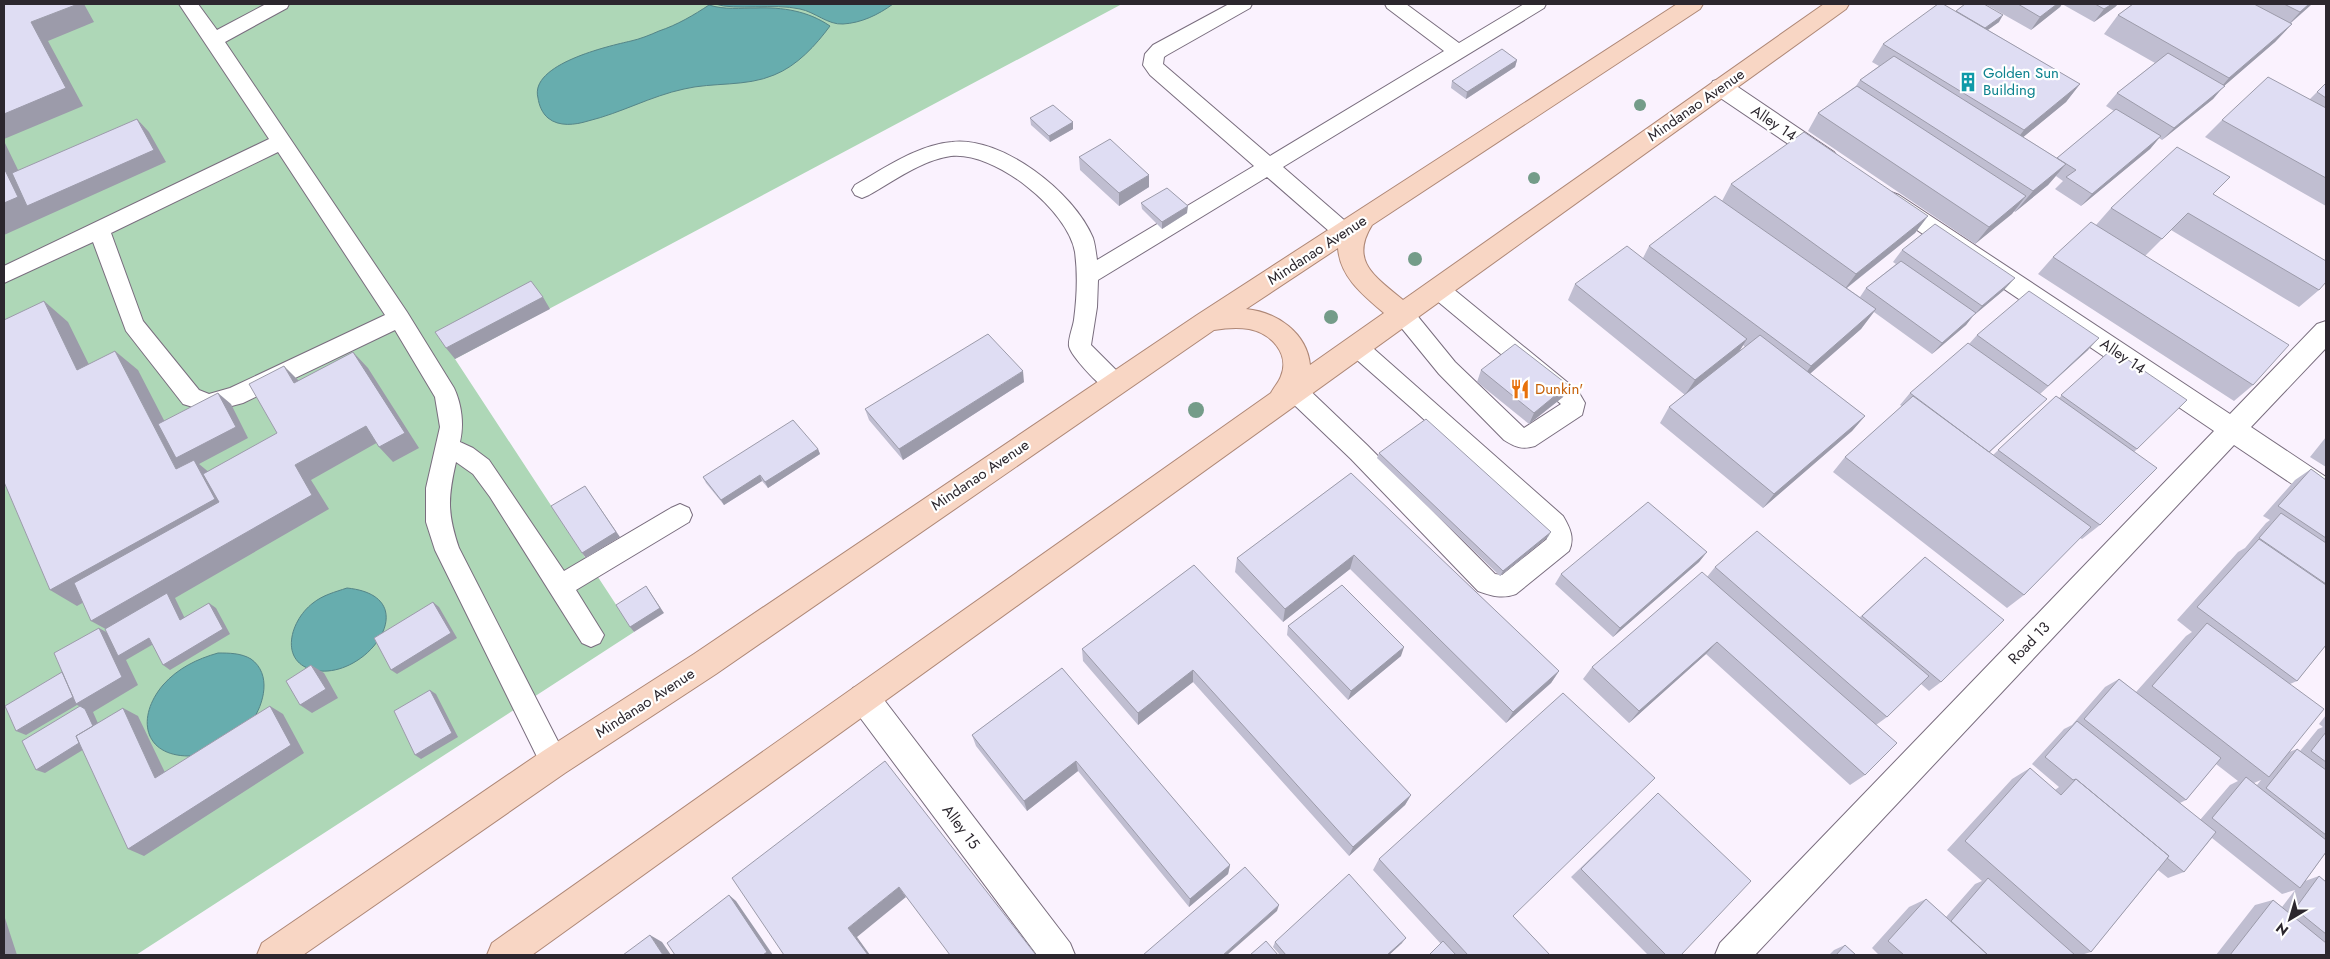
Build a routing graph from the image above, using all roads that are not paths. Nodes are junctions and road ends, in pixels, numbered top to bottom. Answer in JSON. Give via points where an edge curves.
{"nodes":[{"id":1,"x":188,"y":4,"type":"edge"},
{"id":2,"x":280,"y":4,"type":"edge"},
{"id":3,"x":1243,"y":4,"type":"edge"},
{"id":4,"x":1394,"y":4,"type":"edge"},
{"id":5,"x":1537,"y":4,"type":"edge"},
{"id":6,"x":1692,"y":4,"type":"edge"},
{"id":7,"x":1838,"y":4,"type":"edge"},
{"id":8,"x":214,"y":40,"type":"junction"},
{"id":9,"x":1458,"y":52,"type":"junction"},
{"id":10,"x":1721,"y":87,"type":"junction"},
{"id":11,"x":281,"y":142,"type":"junction"},
{"id":12,"x":1268,"y":167,"type":"junction"},
{"id":13,"x":1844,"y":169,"type":"edge"},
{"id":14,"x":1868,"y":186,"type":"edge"},
{"id":15,"x":862,"y":190,"type":"dead end"},
{"id":16,"x":1354,"y":226,"type":"junction"},
{"id":17,"x":99,"y":230,"type":"junction"},
{"id":18,"x":4,"y":275,"type":"edge"},
{"id":19,"x":1086,"y":277,"type":"junction"},
{"id":20,"x":1438,"y":289,"type":"junction"},
{"id":21,"x":1403,"y":314,"type":"junction"},
{"id":22,"x":399,"y":318,"type":"junction"},
{"id":23,"x":1206,"y":322,"type":"junction"},
{"id":24,"x":2326,"y":331,"type":"edge"},
{"id":25,"x":1357,"y":347,"type":"junction"},
{"id":26,"x":1115,"y":384,"type":"junction"},
{"id":27,"x":1287,"y":396,"type":"junction"},
{"id":28,"x":2233,"y":429,"type":"junction"},
{"id":29,"x":447,"y":447,"type":"junction"},
{"id":30,"x":2326,"y":492,"type":"edge"},
{"id":31,"x":680,"y":515,"type":"dead end"},
{"id":32,"x":560,"y":587,"type":"junction"},
{"id":33,"x":591,"y":635,"type":"dead end"},
{"id":34,"x":864,"y":698,"type":"junction"},
{"id":35,"x":554,"y":762,"type":"junction"},
{"id":36,"x":274,"y":955,"type":"edge"},
{"id":37,"x":504,"y":955,"type":"edge"},
{"id":38,"x":1058,"y":955,"type":"edge"},
{"id":39,"x":1732,"y":955,"type":"edge"}],
"edges":[{"from":1,"to":8,"type":"lane"},
{"from":2,"to":8,"type":"lane"},
{"from":3,"to":12,"type":"lane","via":[[1160,50],[1155,54],[1153,65]]},
{"from":4,"to":9,"type":"lane"},
{"from":5,"to":9,"type":"lane"},
{"from":6,"to":16,"type":"main road","name":"Mindanao Avenue"},
{"from":7,"to":10,"type":"main road","name":"Mindanao Avenue"},
{"from":8,"to":11,"type":"lane"},
{"from":9,"to":12,"type":"lane"},
{"from":10,"to":13,"type":"street","name":"Alley 14"},
{"from":10,"to":20,"type":"main road","name":"Mindanao Avenue"},
{"from":11,"to":17,"type":"lane"},
{"from":11,"to":22,"type":"lane"},
{"from":12,"to":16,"type":"lane"},
{"from":12,"to":19,"type":"lane"},
{"from":14,"to":28,"type":"street","name":"Alley 14"},
{"from":15,"to":19,"type":"lane","via":[[936,152],[954,148],[992,156],[1032,179],[1061,208],[1082,238]]},
{"from":16,"to":21,"type":"main road","via":[[1350,238],[1351,261],[1366,282]]},
{"from":16,"to":23,"type":"main road","name":"Mindanao Avenue"},
{"from":17,"to":18,"type":"lane"},
{"from":17,"to":22,"type":"lane","via":[[134,324],[191,397],[208,403],[235,396]]},
{"from":19,"to":26,"type":"lane","via":[[1084,330],[1080,346]]},
{"from":20,"to":21,"type":"main road","name":"Mindanao Avenue"},
{"from":20,"to":21,"type":"lane","via":[[1570,398],[1574,408],[1527,439],[1522,439],[1512,433],[1447,368]]},
{"from":21,"to":25,"type":"main road","name":"Mindanao Avenue"},
{"from":22,"to":29,"type":"lane","via":[[446,395],[452,427]]},
{"from":23,"to":26,"type":"main road","name":"Mindanao Avenue"},
{"from":23,"to":27,"type":"main road","via":[[1233,317],[1261,321],[1278,330],[1290,343],[1297,358],[1297,374]]},
{"from":24,"to":28,"type":"street","name":"Road 13"},
{"from":25,"to":27,"type":"main road","name":"Mindanao Avenue"},
{"from":25,"to":27,"type":"lane","via":[[1554,524],[1560,543],[1506,586],[1487,583],[1359,452]]},
{"from":26,"to":35,"type":"main road","name":"Mindanao Avenue","via":[[705,664]]},
{"from":27,"to":34,"type":"main road","name":"Mindanao Avenue"},
{"from":28,"to":30,"type":"street","name":"Alley 14"},
{"from":28,"to":39,"type":"street","name":"Road 13"},
{"from":29,"to":32,"type":"lane","via":[[481,467]]},
{"from":29,"to":35,"type":"lane","via":[[438,488],[438,522],[447,550]]},
{"from":31,"to":32,"type":"lane"},
{"from":32,"to":33,"type":"lane"},
{"from":34,"to":37,"type":"main road","name":"Mindanao Avenue"},
{"from":34,"to":38,"type":"street","name":"Alley 15"},
{"from":35,"to":36,"type":"main road","name":"Mindanao Avenue"}]}
